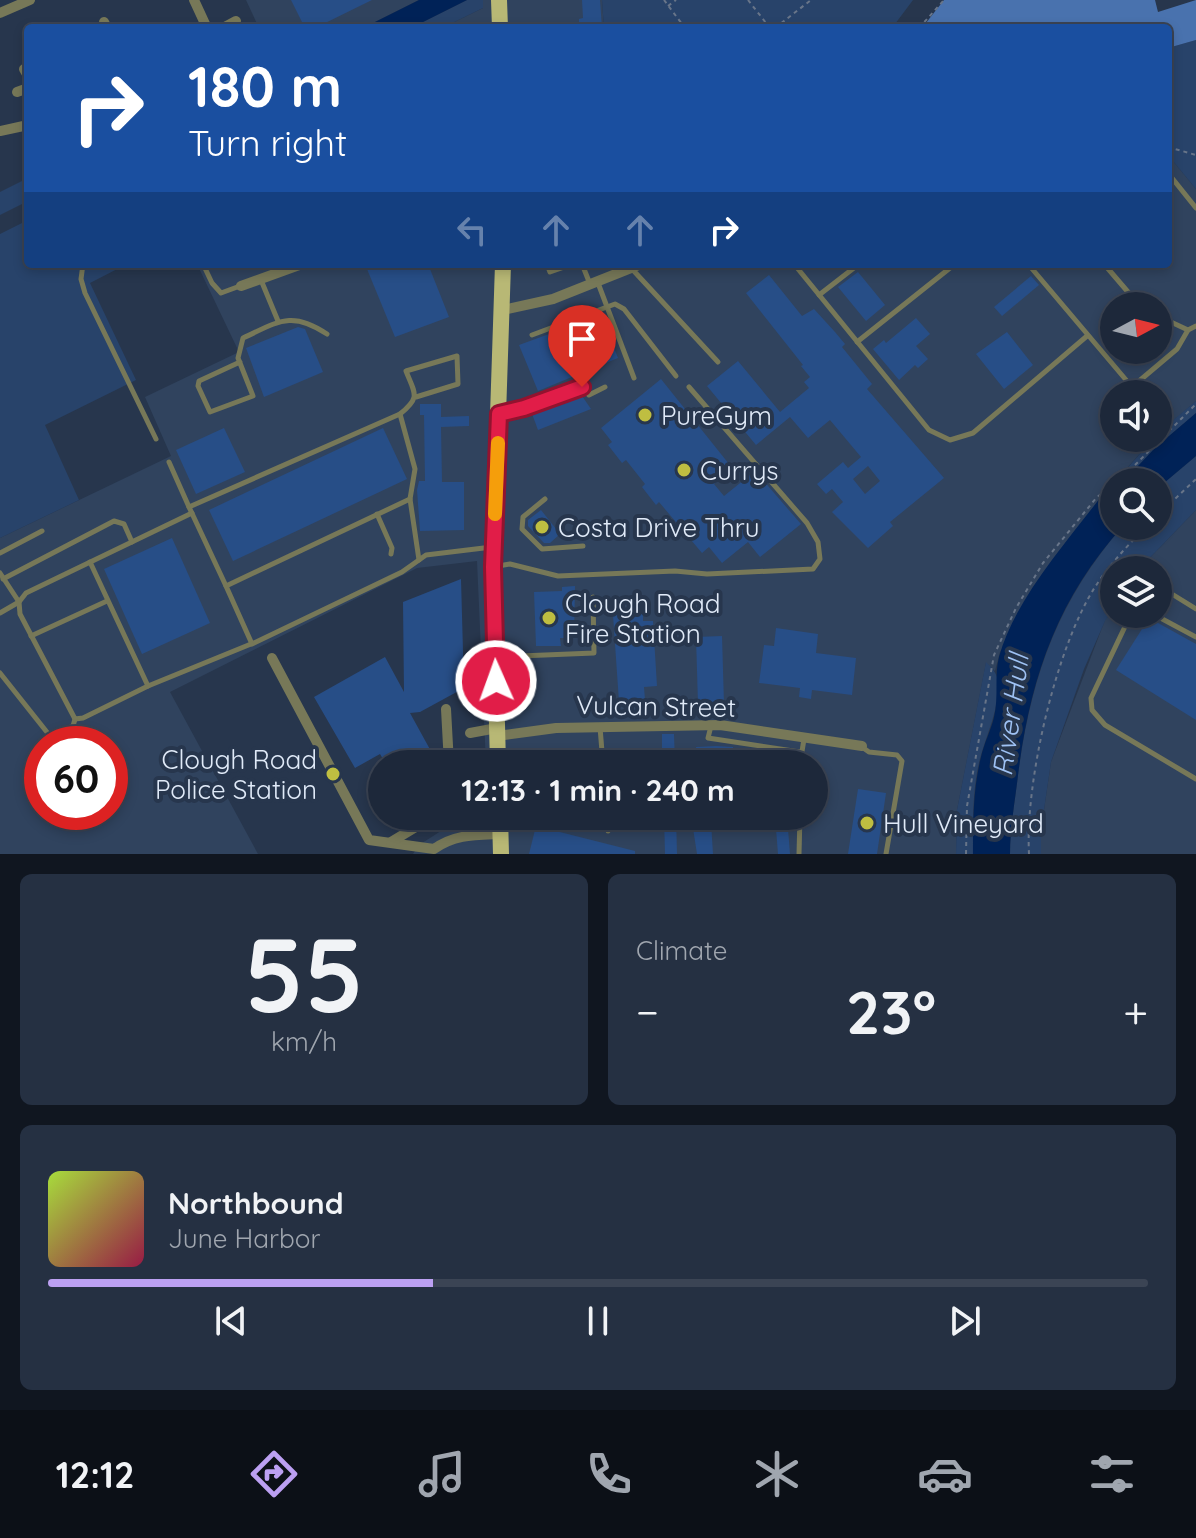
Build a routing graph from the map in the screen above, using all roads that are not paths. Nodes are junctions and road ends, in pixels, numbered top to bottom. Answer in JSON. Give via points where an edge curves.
{"nodes":[{"id":1,"x":30,"y":0,"type":"edge"},
{"id":2,"x":194,"y":0,"type":"edge"},
{"id":3,"x":499,"y":0,"type":"edge"},
{"id":4,"x":0,"y":13,"type":"edge"},
{"id":5,"x":236,"y":21,"type":"dead end"},
{"id":6,"x":205,"y":24,"type":"edge"},
{"id":7,"x":230,"y":24,"type":"edge"},
{"id":8,"x":500,"y":24,"type":"edge"},
{"id":9,"x":24,"y":126,"type":"edge"},
{"id":10,"x":0,"y":131,"type":"edge"},
{"id":11,"x":1172,"y":178,"type":"edge"},
{"id":12,"x":1196,"y":208,"type":"edge"},
{"id":13,"x":82,"y":268,"type":"edge"},
{"id":14,"x":205,"y":268,"type":"edge"},
{"id":15,"x":280,"y":268,"type":"edge"},
{"id":16,"x":503,"y":268,"type":"edge"},
{"id":17,"x":584,"y":268,"type":"edge"},
{"id":18,"x":631,"y":268,"type":"edge"},
{"id":19,"x":638,"y":268,"type":"edge"},
{"id":20,"x":797,"y":268,"type":"edge"},
{"id":21,"x":854,"y":268,"type":"edge"},
{"id":22,"x":950,"y":268,"type":"edge"},
{"id":23,"x":1031,"y":268,"type":"edge"},
{"id":24,"x":1107,"y":268,"type":"edge"},
{"id":25,"x":261,"y":279,"type":"junction"},
{"id":26,"x":594,"y":284,"type":"junction"},
{"id":27,"x":241,"y":286,"type":"joint"},
{"id":28,"x":1128,"y":292,"type":"edge"},
{"id":29,"x":819,"y":295,"type":"junction"},
{"id":30,"x":607,"y":306,"type":"junction"},
{"id":31,"x":503,"y":310,"type":"junction"},
{"id":32,"x":278,"y":321,"type":"junction"},
{"id":33,"x":1172,"y":323,"type":"edge"},
{"id":34,"x":1196,"y":326,"type":"edge"},
{"id":35,"x":1188,"y":330,"type":"junction"},
{"id":36,"x":327,"y":334,"type":"dead end"},
{"id":37,"x":532,"y":335,"type":"dead end"},
{"id":38,"x":1087,"y":336,"type":"junction"},
{"id":39,"x":857,"y":342,"type":"junction"},
{"id":40,"x":240,"y":362,"type":"junction"},
{"id":41,"x":718,"y":362,"type":"dead end"},
{"id":42,"x":676,"y":376,"type":"dead end"},
{"id":43,"x":634,"y":378,"type":"dead end"},
{"id":44,"x":605,"y":387,"type":"dead end"},
{"id":45,"x":689,"y":387,"type":"dead end"},
{"id":46,"x":416,"y":397,"type":"junction"},
{"id":47,"x":400,"y":414,"type":"junction"},
{"id":48,"x":499,"y":414,"type":"junction"},
{"id":49,"x":156,"y":439,"type":"dead end"},
{"id":50,"x":169,"y":462,"type":"dead end"},
{"id":51,"x":410,"y":499,"type":"junction"},
{"id":52,"x":545,"y":499,"type":"dead end"},
{"id":53,"x":191,"y":510,"type":"junction"},
{"id":54,"x":377,"y":514,"type":"junction"},
{"id":55,"x":42,"y":531,"type":"dead end"},
{"id":56,"x":132,"y":542,"type":"junction"},
{"id":57,"x":583,"y":546,"type":"dead end"},
{"id":58,"x":493,"y":547,"type":"junction"},
{"id":59,"x":0,"y":553,"type":"edge"},
{"id":60,"x":391,"y":554,"type":"dead end"},
{"id":61,"x":419,"y":560,"type":"junction"},
{"id":62,"x":90,"y":562,"type":"junction"},
{"id":63,"x":493,"y":567,"type":"junction"},
{"id":64,"x":2,"y":576,"type":"edge"},
{"id":65,"x":226,"y":586,"type":"junction"},
{"id":66,"x":1172,"y":594,"type":"edge"},
{"id":67,"x":593,"y":597,"type":"dead end"},
{"id":68,"x":107,"y":601,"type":"junction"},
{"id":69,"x":19,"y":602,"type":"junction"},
{"id":70,"x":1196,"y":609,"type":"edge"},
{"id":71,"x":0,"y":613,"type":"edge"},
{"id":72,"x":1172,"y":624,"type":"edge"},
{"id":73,"x":1124,"y":628,"type":"edge"},
{"id":74,"x":31,"y":636,"type":"junction"},
{"id":75,"x":1196,"y":637,"type":"edge"},
{"id":76,"x":252,"y":644,"type":"junction"},
{"id":77,"x":495,"y":657,"type":"junction"},
{"id":78,"x":272,"y":658,"type":"dead end"},
{"id":79,"x":0,"y":673,"type":"edge"},
{"id":80,"x":148,"y":686,"type":"junction"},
{"id":81,"x":446,"y":709,"type":"dead end"},
{"id":82,"x":75,"y":719,"type":"junction"},
{"id":83,"x":711,"y":725,"type":"junction"},
{"id":84,"x":600,"y":726,"type":"junction"},
{"id":85,"x":497,"y":732,"type":"junction"},
{"id":86,"x":470,"y":733,"type":"dead end"},
{"id":87,"x":804,"y":738,"type":"junction"},
{"id":88,"x":862,"y":746,"type":"joint"},
{"id":89,"x":448,"y":750,"type":"edge"},
{"id":90,"x":498,"y":750,"type":"edge"},
{"id":91,"x":602,"y":750,"type":"edge"},
{"id":92,"x":787,"y":750,"type":"edge"},
{"id":93,"x":801,"y":750,"type":"edge"},
{"id":94,"x":1196,"y":779,"type":"edge"},
{"id":95,"x":411,"y":830,"type":"edge"},
{"id":96,"x":500,"y":830,"type":"edge"},
{"id":97,"x":800,"y":830,"type":"edge"},
{"id":98,"x":500,"y":834,"type":"junction"},
{"id":99,"x":390,"y":843,"type":"junction"},
{"id":100,"x":432,"y":851,"type":"edge"},
{"id":101,"x":501,"y":854,"type":"edge"},
{"id":102,"x":799,"y":854,"type":"edge"},
{"id":103,"x":886,"y":854,"type":"edge"}],
"edges":[{"from":1,"to":4,"type":"street"},
{"from":2,"to":6,"type":"street"},
{"from":3,"to":8,"type":"main road"},
{"from":5,"to":7,"type":"street"},
{"from":9,"to":10,"type":"street"},
{"from":11,"to":12,"type":"lane"},
{"from":13,"to":49,"type":"lane","via":[[85,293]]},
{"from":14,"to":27,"type":"lane","via":[[221,293]]},
{"from":15,"to":25,"type":"street"},
{"from":16,"to":31,"type":"main road"},
{"from":17,"to":26,"type":"lane"},
{"from":18,"to":26,"type":"street"},
{"from":19,"to":41,"type":"lane"},
{"from":20,"to":29,"type":"lane"},
{"from":21,"to":29,"type":"lane"},
{"from":22,"to":39,"type":"lane"},
{"from":23,"to":38,"type":"lane"},
{"from":24,"to":28,"type":"lane"},
{"from":25,"to":27,"type":"street"},
{"from":25,"to":32,"type":"lane"},
{"from":26,"to":30,"type":"lane"},
{"from":26,"to":31,"type":"street"},
{"from":29,"to":39,"type":"lane"},
{"from":30,"to":37,"type":"lane"},
{"from":30,"to":42,"type":"lane","via":[[624,309]]},
{"from":30,"to":43,"type":"lane"},
{"from":31,"to":48,"type":"main road"},
{"from":32,"to":36,"type":"lane","via":[[297,319]]},
{"from":32,"to":40,"type":"lane","via":[[243,338]]},
{"from":33,"to":35,"type":"lane"},
{"from":34,"to":35,"type":"lane"},
{"from":35,"to":38,"type":"lane","via":[[1177,349],[1132,387]]},
{"from":38,"to":39,"type":"lane","via":[[973,433],[950,440],[929,430]]},
{"from":40,"to":40,"type":"lane","via":[[199,381],[210,412],[253,396]]},
{"from":44,"to":48,"type":"lane","via":[[589,395],[582,387]]},
{"from":45,"to":63,"type":"lane","via":[[807,523],[818,542],[820,559],[813,569],[558,576],[510,564]]},
{"from":46,"to":46,"type":"lane","via":[[406,371],[457,356],[458,384]]},
{"from":46,"to":47,"type":"lane"},
{"from":47,"to":51,"type":"lane","via":[[415,469]]},
{"from":47,"to":53,"type":"lane"},
{"from":48,"to":58,"type":"main road"},
{"from":50,"to":53,"type":"lane"},
{"from":51,"to":54,"type":"lane"},
{"from":51,"to":61,"type":"lane"},
{"from":52,"to":57,"type":"lane","via":[[523,517],[522,529],[542,549]]},
{"from":53,"to":56,"type":"lane"},
{"from":53,"to":65,"type":"lane"},
{"from":54,"to":60,"type":"lane"},
{"from":54,"to":65,"type":"lane"},
{"from":55,"to":59,"type":"lane"},
{"from":56,"to":62,"type":"lane"},
{"from":56,"to":64,"type":"lane","via":[[124,524],[114,521]]},
{"from":58,"to":61,"type":"lane"},
{"from":58,"to":63,"type":"main road"},
{"from":61,"to":76,"type":"lane"},
{"from":62,"to":68,"type":"lane"},
{"from":62,"to":69,"type":"lane","via":[[26,593]]},
{"from":63,"to":77,"type":"main road"},
{"from":64,"to":69,"type":"lane"},
{"from":65,"to":76,"type":"lane"},
{"from":66,"to":70,"type":"lane"},
{"from":67,"to":77,"type":"lane","via":[[594,653]]},
{"from":68,"to":74,"type":"lane"},
{"from":68,"to":80,"type":"lane"},
{"from":69,"to":71,"type":"lane"},
{"from":69,"to":74,"type":"lane"},
{"from":72,"to":75,"type":"lane"},
{"from":73,"to":94,"type":"lane","via":[[1091,698],[1092,710],[1105,725]]},
{"from":74,"to":82,"type":"lane"},
{"from":76,"to":80,"type":"lane"},
{"from":77,"to":85,"type":"main road"},
{"from":78,"to":99,"type":"street","via":[[369,840]]},
{"from":79,"to":82,"type":"lane","via":[[50,736],[73,726]]},
{"from":80,"to":82,"type":"lane"},
{"from":81,"to":89,"type":"street"},
{"from":83,"to":84,"type":"street","name":"Vulcan Street"},
{"from":83,"to":87,"type":"street","name":"Vulcan Street"},
{"from":83,"to":92,"type":"lane","via":[[708,738]]},
{"from":84,"to":85,"type":"street","name":"Vulcan Street"},
{"from":84,"to":91,"type":"lane"},
{"from":85,"to":86,"type":"street","name":"Vulcan Street"},
{"from":85,"to":90,"type":"main road"},
{"from":87,"to":88,"type":"street","name":"Vulcan Street"},
{"from":87,"to":93,"type":"lane"},
{"from":88,"to":103,"type":"lane","via":[[902,761]]},
{"from":95,"to":99,"type":"street"},
{"from":96,"to":98,"type":"main road"},
{"from":97,"to":102,"type":"lane"},
{"from":98,"to":100,"type":"street","via":[[461,836]]},
{"from":98,"to":101,"type":"main road"},
{"from":99,"to":100,"type":"street"}]}
